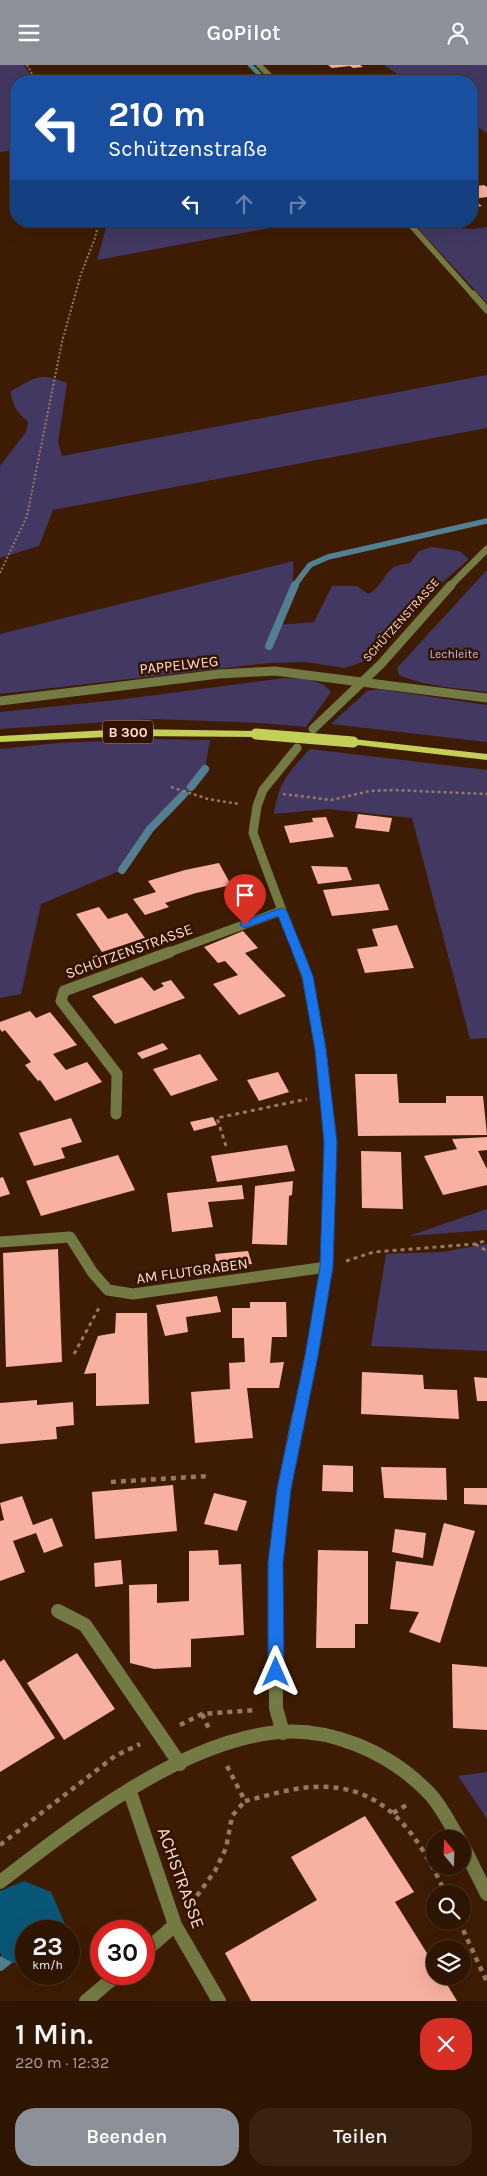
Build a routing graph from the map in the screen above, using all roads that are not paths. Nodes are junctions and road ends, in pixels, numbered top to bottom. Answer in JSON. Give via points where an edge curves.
{"nodes":[{"id":1,"x":260,"y":65,"type":"edge"},
{"id":2,"x":269,"y":75,"type":"edge"},
{"id":3,"x":412,"y":227,"type":"edge"},
{"id":4,"x":487,"y":310,"type":"edge"},
{"id":5,"x":487,"y":549,"type":"edge"},
{"id":6,"x":361,"y":682,"type":"junction"},
{"id":7,"x":487,"y":697,"type":"edge"},
{"id":8,"x":0,"y":701,"type":"edge"},
{"id":9,"x":313,"y":729,"type":"dead end"},
{"id":10,"x":0,"y":739,"type":"edge"},
{"id":11,"x":297,"y":747,"type":"dead end"},
{"id":12,"x":487,"y":757,"type":"edge"},
{"id":13,"x":282,"y":911,"type":"junction"},
{"id":14,"x":116,"y":1114,"type":"dead end"},
{"id":15,"x":0,"y":1242,"type":"edge"},
{"id":16,"x":326,"y":1267,"type":"junction"},
{"id":17,"x":58,"y":1611,"type":"dead end"},
{"id":18,"x":283,"y":1733,"type":"junction"},
{"id":19,"x":180,"y":1764,"type":"junction"},
{"id":20,"x":130,"y":1791,"type":"junction"},
{"id":21,"x":453,"y":1830,"type":"edge"},
{"id":22,"x":471,"y":1862,"type":"edge"},
{"id":23,"x":0,"y":1882,"type":"edge"},
{"id":24,"x":487,"y":1894,"type":"edge"},
{"id":25,"x":175,"y":1925,"type":"junction"},
{"id":26,"x":155,"y":1942,"type":"edge"},
{"id":27,"x":105,"y":1985,"type":"edge"},
{"id":28,"x":86,"y":2001,"type":"edge"},
{"id":29,"x":218,"y":2001,"type":"edge"}],
"edges":[{"from":1,"to":2,"type":"street"},
{"from":3,"to":4,"type":"street"},
{"from":5,"to":6,"type":"street","name":"SCHÜTZENSTRASSE"},
{"from":6,"to":7,"type":"street","name":"PAPPELWEG"},
{"from":6,"to":8,"type":"street","name":"PAPPELWEG","via":[[275,671],[219,674]]},
{"from":6,"to":9,"type":"street","name":"SCHÜTZENSTRASSE"},
{"from":10,"to":12,"type":"main road","number":"B 300","bridge":true,"via":[[149,731],[256,734]]},
{"from":11,"to":13,"type":"street","via":[[274,773],[263,792],[257,806],[253,833]]},
{"from":13,"to":14,"type":"street","name":"SCHÜTZENSTRASSE","via":[[64,991],[61,1001],[117,1074]]},
{"from":13,"to":16,"type":"street","via":[[307,976],[321,1050],[330,1142]]},
{"from":15,"to":16,"type":"street","name":"AM FLUTGRABEN","via":[[70,1237],[108,1290],[133,1295]]},
{"from":16,"to":18,"type":"street","via":[[284,1489],[275,1563],[276,1708]]},
{"from":17,"to":19,"type":"street","via":[[85,1625]]},
{"from":18,"to":19,"type":"street","via":[[249,1737]]},
{"from":18,"to":21,"type":"street","via":[[320,1734],[363,1746],[402,1769],[429,1793]]},
{"from":19,"to":20,"type":"street"},
{"from":20,"to":23,"type":"street","via":[[70,1829]]},
{"from":20,"to":25,"type":"street","name":"ACHSTRASSE"},
{"from":22,"to":24,"type":"street"},
{"from":25,"to":26,"type":"street"},
{"from":25,"to":29,"type":"street","name":"ACHSTRASSE"},
{"from":27,"to":28,"type":"street"}]}
